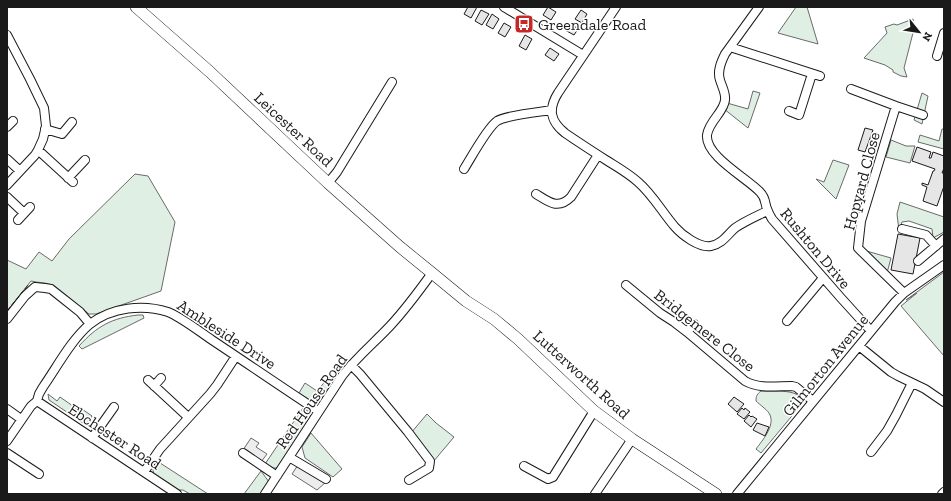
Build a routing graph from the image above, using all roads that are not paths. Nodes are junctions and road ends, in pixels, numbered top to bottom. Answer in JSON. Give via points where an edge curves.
{"nodes":[{"id":1,"x":136,"y":7,"type":"edge"},
{"id":2,"x":504,"y":7,"type":"edge"},
{"id":3,"x":616,"y":7,"type":"edge"},
{"id":4,"x":759,"y":7,"type":"edge"},
{"id":5,"x":944,"y":33,"type":"edge"},
{"id":6,"x":7,"y":34,"type":"edge"},
{"id":7,"x":730,"y":47,"type":"junction"},
{"id":8,"x":583,"y":55,"type":"junction"},
{"id":9,"x":937,"y":56,"type":"dead end"},
{"id":10,"x":392,"y":82,"type":"dead end"},
{"id":11,"x":851,"y":89,"type":"dead end"},
{"id":12,"x":896,"y":106,"type":"junction"},
{"id":13,"x":552,"y":110,"type":"junction"},
{"id":14,"x":789,"y":111,"type":"dead end"},
{"id":15,"x":923,"y":115,"type":"dead end"},
{"id":16,"x":72,"y":122,"type":"dead end"},
{"id":17,"x":45,"y":129,"type":"junction"},
{"id":18,"x":38,"y":150,"type":"junction"},
{"id":19,"x":598,"y":155,"type":"junction"},
{"id":20,"x":7,"y":159,"type":"edge"},
{"id":21,"x":85,"y":160,"type":"dead end"},
{"id":22,"x":464,"y":170,"type":"dead end"},
{"id":23,"x":20,"y":171,"type":"junction"},
{"id":24,"x":328,"y":183,"type":"junction"},
{"id":25,"x":7,"y":185,"type":"edge"},
{"id":26,"x":536,"y":194,"type":"dead end"},
{"id":27,"x":7,"y":197,"type":"edge"},
{"id":28,"x":767,"y":211,"type":"junction"},
{"id":29,"x":18,"y":220,"type":"dead end"},
{"id":30,"x":902,"y":229,"type":"dead end"},
{"id":31,"x":944,"y":240,"type":"edge"},
{"id":32,"x":936,"y":246,"type":"junction"},
{"id":33,"x":918,"y":260,"type":"dead end"},
{"id":34,"x":944,"y":265,"type":"edge"},
{"id":35,"x":432,"y":273,"type":"junction"},
{"id":36,"x":823,"y":278,"type":"junction"},
{"id":37,"x":626,"y":285,"type":"dead end"},
{"id":38,"x":904,"y":293,"type":"junction"},
{"id":39,"x":7,"y":319,"type":"edge"},
{"id":40,"x":787,"y":321,"type":"dead end"},
{"id":41,"x":90,"y":324,"type":"junction"},
{"id":42,"x":694,"y":324,"type":"dead end"},
{"id":43,"x":871,"y":331,"type":"junction"},
{"id":44,"x":687,"y":332,"type":"junction"},
{"id":45,"x":859,"y":346,"type":"junction"},
{"id":46,"x":236,"y":356,"type":"junction"},
{"id":47,"x":351,"y":365,"type":"junction"},
{"id":48,"x":161,"y":378,"type":"dead end"},
{"id":49,"x":912,"y":383,"type":"junction"},
{"id":50,"x":37,"y":401,"type":"junction"},
{"id":51,"x":813,"y":401,"type":"junction"},
{"id":52,"x":944,"y":402,"type":"edge"},
{"id":53,"x":114,"y":407,"type":"dead end"},
{"id":54,"x":7,"y":409,"type":"edge"},
{"id":55,"x":594,"y":411,"type":"junction"},
{"id":56,"x":318,"y":412,"type":"junction"},
{"id":57,"x":188,"y":417,"type":"junction"},
{"id":58,"x":21,"y":419,"type":"junction"},
{"id":59,"x":92,"y":438,"type":"junction"},
{"id":60,"x":632,"y":439,"type":"junction"},
{"id":61,"x":7,"y":441,"type":"edge"},
{"id":62,"x":871,"y":452,"type":"dead end"},
{"id":63,"x":7,"y":453,"type":"edge"},
{"id":64,"x":243,"y":453,"type":"dead end"},
{"id":65,"x":289,"y":457,"type":"junction"},
{"id":66,"x":524,"y":466,"type":"dead end"},
{"id":67,"x":144,"y":472,"type":"junction"},
{"id":68,"x":39,"y":474,"type":"dead end"},
{"id":69,"x":278,"y":476,"type":"junction"},
{"id":70,"x":326,"y":479,"type":"dead end"},
{"id":71,"x":409,"y":480,"type":"dead end"},
{"id":72,"x":168,"y":491,"type":"edge"},
{"id":73,"x":944,"y":492,"type":"edge"},
{"id":74,"x":177,"y":494,"type":"edge"},
{"id":75,"x":265,"y":494,"type":"edge"},
{"id":76,"x":595,"y":494,"type":"edge"},
{"id":77,"x":716,"y":494,"type":"edge"},
{"id":78,"x":737,"y":494,"type":"edge"},
{"id":79,"x":942,"y":494,"type":"edge"}],
"edges":[{"from":1,"to":24,"type":"main road","name":"Leicester Road","via":[[210,72]]},
{"from":2,"to":8,"type":"street"},
{"from":3,"to":8,"type":"street"},
{"from":4,"to":7,"type":"street"},
{"from":5,"to":9,"type":"street"},
{"from":6,"to":17,"type":"street","via":[[44,108]]},
{"from":7,"to":14,"type":"street","via":[[816,75],[799,115]]},
{"from":7,"to":28,"type":"street","name":"Rushton Drive","via":[[721,62],[719,72],[724,89],[724,106],[708,130],[708,145],[713,153],[760,193],[765,200]]},
{"from":8,"to":13,"type":"street","via":[[553,101]]},
{"from":10,"to":24,"type":"street"},
{"from":11,"to":12,"type":"street"},
{"from":12,"to":15,"type":"street"},
{"from":12,"to":38,"type":"street","name":"Hopyard Close","via":[[861,221],[858,248]]},
{"from":13,"to":19,"type":"street","via":[[559,128]]},
{"from":13,"to":22,"type":"street","via":[[497,121],[489,129]]},
{"from":16,"to":17,"type":"street","via":[[62,134]]},
{"from":17,"to":18,"type":"street"},
{"from":18,"to":21,"type":"street","via":[[70,180]]},
{"from":18,"to":23,"type":"street"},
{"from":19,"to":26,"type":"street","via":[[566,201],[554,204]]},
{"from":19,"to":28,"type":"street","via":[[648,190],[675,227],[702,245],[718,244],[734,229]]},
{"from":20,"to":23,"type":"street"},
{"from":23,"to":25,"type":"street"},
{"from":24,"to":35,"type":"main road","name":"Leicester Road"},
{"from":27,"to":29,"type":"street","via":[[27,210]]},
{"from":28,"to":36,"type":"street","name":"Rushton Drive"},
{"from":30,"to":32,"type":"street","via":[[926,235]]},
{"from":31,"to":32,"type":"street"},
{"from":32,"to":33,"type":"street"},
{"from":34,"to":38,"type":"street","name":"Gilmorton Avenue"},
{"from":35,"to":47,"type":"street","name":"Red House Road","via":[[390,327]]},
{"from":35,"to":55,"type":"main road","name":"Lutterworth Road","via":[[518,339]]},
{"from":36,"to":40,"type":"street"},
{"from":36,"to":43,"type":"street","name":"Rushton Drive"},
{"from":37,"to":44,"type":"street","name":"Bridgemere Close"},
{"from":38,"to":43,"type":"street","name":"Gilmorton Avenue"},
{"from":39,"to":41,"type":"street","via":[[35,287],[51,289],[80,312]]},
{"from":41,"to":46,"type":"street","name":"Ambleside Drive","via":[[105,315],[124,309],[142,307],[163,311],[178,317]]},
{"from":41,"to":50,"type":"street","name":"Ambleside Drive","via":[[73,343]]},
{"from":42,"to":44,"type":"street"},
{"from":43,"to":45,"type":"street","name":"Gilmorton Avenue"},
{"from":44,"to":51,"type":"street","name":"Bridgemere Close","via":[[745,381],[760,386],[796,387]]},
{"from":45,"to":49,"type":"street","via":[[891,372]]},
{"from":45,"to":51,"type":"street","name":"Gilmorton Avenue"},
{"from":46,"to":56,"type":"street","name":"Ambleside Drive"},
{"from":46,"to":57,"type":"street","via":[[217,385]]},
{"from":47,"to":56,"type":"street","name":"Red House Road"},
{"from":47,"to":71,"type":"street","via":[[430,461],[429,468]]},
{"from":48,"to":57,"type":"street","via":[[151,383]]},
{"from":49,"to":52,"type":"street"},
{"from":49,"to":62,"type":"street","via":[[887,431]]},
{"from":50,"to":58,"type":"street","name":"Ambleside Drive"},
{"from":50,"to":59,"type":"street","name":"Ebchester Road"},
{"from":51,"to":78,"type":"street","name":"Gilmorton Avenue"},
{"from":53,"to":59,"type":"street"},
{"from":54,"to":58,"type":"street"},
{"from":55,"to":60,"type":"main road","name":"Lutterworth Road"},
{"from":55,"to":66,"type":"street","via":[[553,477],[548,480]]},
{"from":56,"to":65,"type":"street","name":"Red House Road"},
{"from":57,"to":67,"type":"street"},
{"from":58,"to":61,"type":"street","name":"Ambleside Drive"},
{"from":59,"to":67,"type":"street","name":"Ebchester Road"},
{"from":60,"to":76,"type":"street"},
{"from":60,"to":77,"type":"main road","name":"Lutterworth Road"},
{"from":63,"to":68,"type":"street"},
{"from":64,"to":69,"type":"street"},
{"from":65,"to":69,"type":"street","name":"Red House Road"},
{"from":65,"to":70,"type":"street"},
{"from":67,"to":72,"type":"street","name":"Ebchester Road"},
{"from":69,"to":75,"type":"street","name":"Red House Road"},
{"from":72,"to":74,"type":"street","name":"Ebchester Road"},
{"from":73,"to":79,"type":"street"}]}
